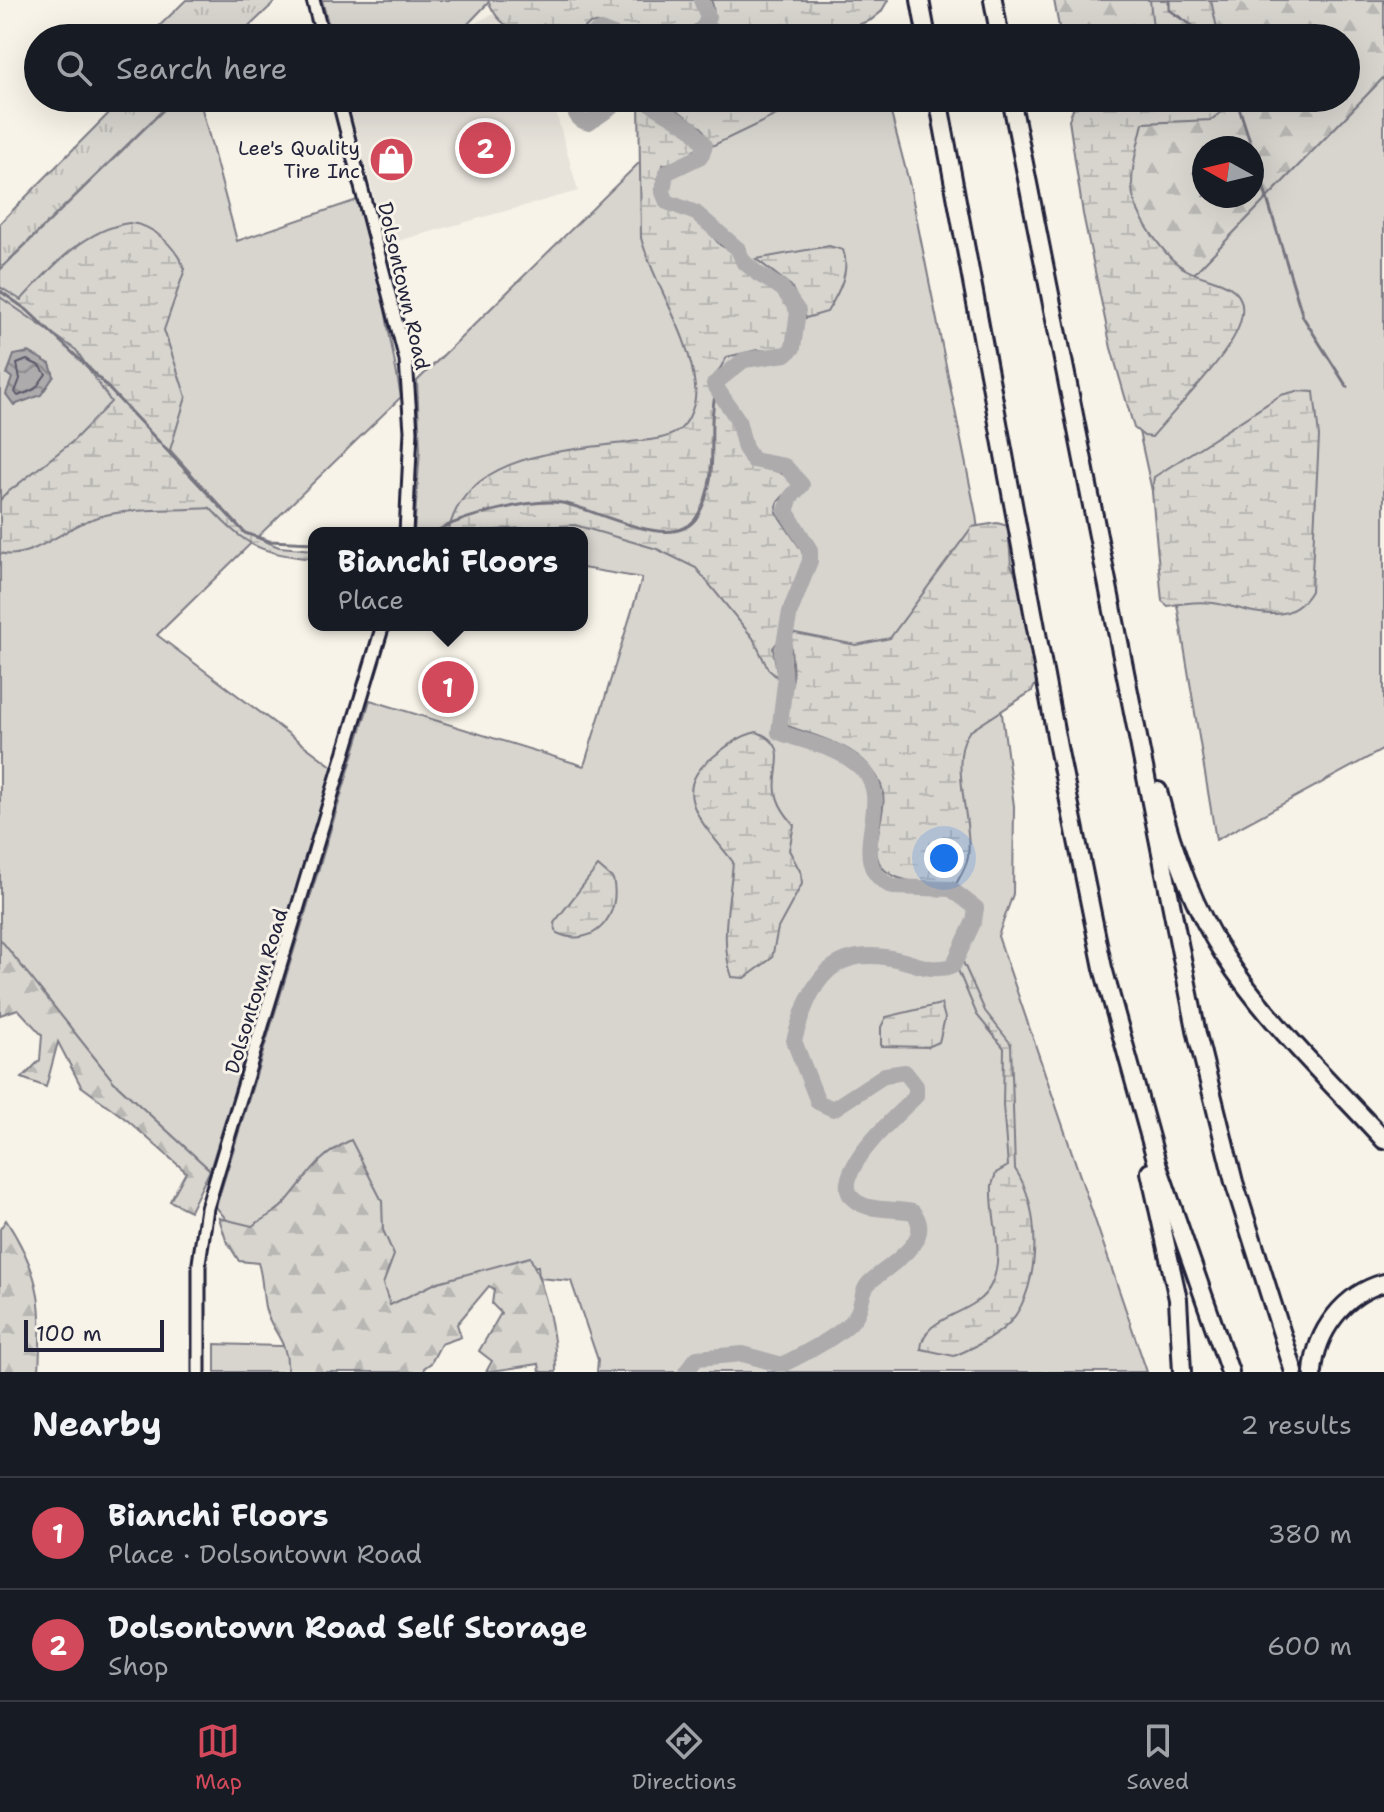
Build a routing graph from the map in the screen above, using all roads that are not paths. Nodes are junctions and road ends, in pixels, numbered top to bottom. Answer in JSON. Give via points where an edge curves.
{"nodes":[{"id":1,"x":313,"y":0,"type":"edge"},
{"id":2,"x":920,"y":0,"type":"edge"},
{"id":3,"x":993,"y":0,"type":"edge"},
{"id":4,"x":319,"y":24,"type":"edge"},
{"id":5,"x":924,"y":24,"type":"edge"},
{"id":6,"x":997,"y":24,"type":"edge"},
{"id":7,"x":342,"y":112,"type":"edge"},
{"id":8,"x":941,"y":112,"type":"edge"},
{"id":9,"x":1014,"y":112,"type":"edge"},
{"id":10,"x":406,"y":527,"type":"edge"},
{"id":11,"x":381,"y":631,"type":"edge"},
{"id":12,"x":1125,"y":675,"type":"junction"},
{"id":13,"x":1127,"y":1061,"type":"junction"},
{"id":14,"x":1384,"y":1140,"type":"edge"},
{"id":15,"x":1384,"y":1283,"type":"edge"},
{"id":16,"x":199,"y":1372,"type":"edge"},
{"id":17,"x":1182,"y":1372,"type":"edge"},
{"id":18,"x":1230,"y":1372,"type":"edge"},
{"id":19,"x":1294,"y":1372,"type":"edge"},
{"id":20,"x":1313,"y":1372,"type":"edge"}],
"edges":[{"from":1,"to":4,"type":"street"},
{"from":2,"to":5,"type":"highway"},
{"from":3,"to":6,"type":"highway"},
{"from":7,"to":10,"type":"street","name":"Dolsontown Road","via":[[406,360],[411,448]]},
{"from":8,"to":13,"type":"highway","via":[[1085,885]]},
{"from":9,"to":12,"type":"highway"},
{"from":11,"to":16,"type":"street","name":"Dolsontown Road","via":[[207,1208],[199,1263]]},
{"from":12,"to":14,"type":"highway","via":[[1142,716],[1176,854],[1209,929],[1258,1000]]},
{"from":12,"to":19,"type":"highway","via":[[1213,1102]]},
{"from":13,"to":17,"type":"highway","via":[[1178,1299]]},
{"from":13,"to":18,"type":"highway"},
{"from":15,"to":20,"type":"highway","via":[[1348,1302],[1329,1323]]}]}
